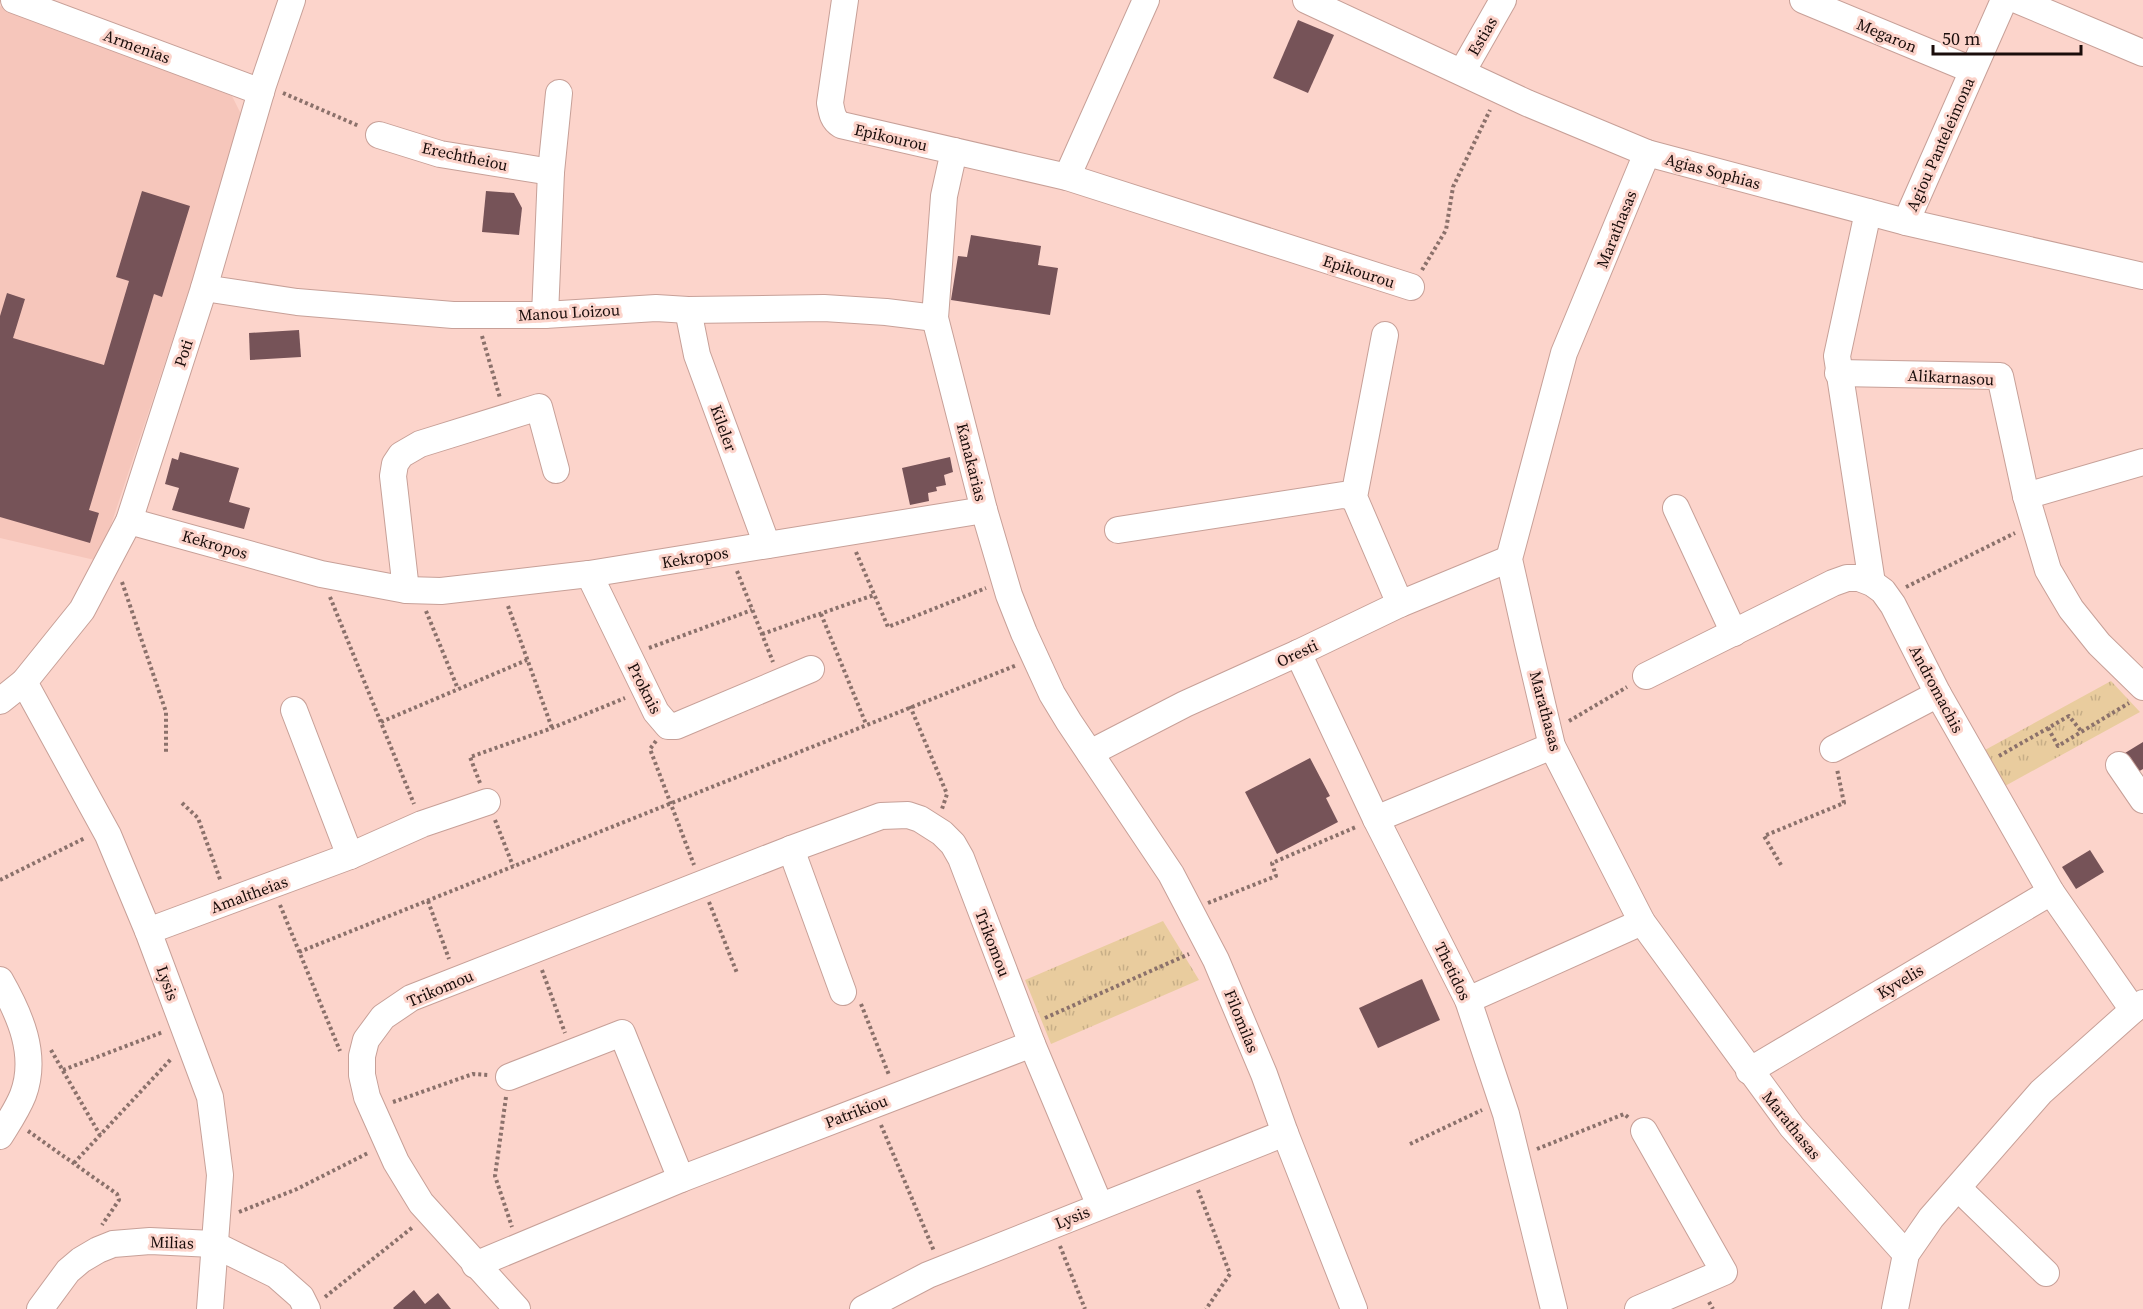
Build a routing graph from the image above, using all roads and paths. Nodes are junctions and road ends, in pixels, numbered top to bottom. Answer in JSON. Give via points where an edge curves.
{"nodes":[{"id":1,"x":14,"y":0,"type":"edge"},
{"id":2,"x":292,"y":0,"type":"edge"},
{"id":3,"x":845,"y":0,"type":"edge"},
{"id":4,"x":1146,"y":0,"type":"edge"},
{"id":5,"x":1306,"y":0,"type":"edge"},
{"id":6,"x":1503,"y":0,"type":"edge"},
{"id":7,"x":1803,"y":0,"type":"edge"},
{"id":8,"x":2004,"y":0,"type":"edge"},
{"id":9,"x":2017,"y":0,"type":"edge"},
{"id":10,"x":2143,"y":53,"type":"edge"},
{"id":11,"x":1972,"y":70,"type":"junction"},
{"id":12,"x":1462,"y":72,"type":"junction"},
{"id":13,"x":262,"y":88,"type":"junction"},
{"id":14,"x":1499,"y":90,"type":"junction"},
{"id":15,"x":559,"y":93,"type":"dead end"},
{"id":16,"x":379,"y":135,"type":"joint"},
{"id":17,"x":954,"y":151,"type":"junction"},
{"id":18,"x":1647,"y":153,"type":"junction"},
{"id":19,"x":551,"y":172,"type":"junction"},
{"id":20,"x":1067,"y":177,"type":"junction"},
{"id":21,"x":1868,"y":212,"type":"junction"},
{"id":22,"x":1906,"y":222,"type":"junction"},
{"id":23,"x":2143,"y":276,"type":"edge"},
{"id":24,"x":1412,"y":287,"type":"joint"},
{"id":25,"x":204,"y":288,"type":"junction"},
{"id":26,"x":688,"y":310,"type":"junction"},
{"id":27,"x":476,"y":315,"type":"junction"},
{"id":28,"x":545,"y":315,"type":"junction"},
{"id":29,"x":935,"y":318,"type":"junction"},
{"id":30,"x":1385,"y":335,"type":"dead end"},
{"id":31,"x":1838,"y":373,"type":"junction"},
{"id":32,"x":506,"y":417,"type":"junction"},
{"id":33,"x":2143,"y":462,"type":"edge"},
{"id":34,"x":556,"y":470,"type":"dead end"},
{"id":35,"x":2026,"y":496,"type":"junction"},
{"id":36,"x":1354,"y":497,"type":"junction"},
{"id":37,"x":1676,"y":508,"type":"dead end"},
{"id":38,"x":984,"y":510,"type":"junction"},
{"id":39,"x":129,"y":521,"type":"junction"},
{"id":40,"x":2034,"y":523,"type":"junction"},
{"id":41,"x":1118,"y":530,"type":"dead end"},
{"id":42,"x":847,"y":532,"type":"junction"},
{"id":43,"x":767,"y":545,"type":"junction"},
{"id":44,"x":729,"y":551,"type":"junction"},
{"id":45,"x":112,"y":553,"type":"junction"},
{"id":46,"x":1509,"y":559,"type":"junction"},
{"id":47,"x":321,"y":574,"type":"junction"},
{"id":48,"x":589,"y":574,"type":"junction"},
{"id":49,"x":1005,"y":581,"type":"junction"},
{"id":50,"x":501,"y":585,"type":"junction"},
{"id":51,"x":412,"y":590,"type":"junction"},
{"id":52,"x":1879,"y":590,"type":"junction"},
{"id":53,"x":874,"y":595,"type":"junction"},
{"id":54,"x":1400,"y":604,"type":"junction"},
{"id":55,"x":752,"y":610,"type":"junction"},
{"id":56,"x":821,"y":614,"type":"junction"},
{"id":57,"x":1734,"y":633,"type":"junction"},
{"id":58,"x":762,"y":634,"type":"junction"},
{"id":59,"x":1298,"y":653,"type":"junction"},
{"id":60,"x":629,"y":656,"type":"junction"},
{"id":61,"x":1035,"y":658,"type":"junction"},
{"id":62,"x":527,"y":660,"type":"junction"},
{"id":63,"x":811,"y":669,"type":"dead end"},
{"id":64,"x":1646,"y":676,"type":"joint"},
{"id":65,"x":24,"y":682,"type":"junction"},
{"id":66,"x":780,"y":682,"type":"junction"},
{"id":67,"x":458,"y":689,"type":"junction"},
{"id":68,"x":645,"y":690,"type":"junction"},
{"id":69,"x":1938,"y":694,"type":"junction"},
{"id":70,"x":2138,"y":694,"type":"edge"},
{"id":71,"x":0,"y":701,"type":"edge"},
{"id":72,"x":910,"y":706,"type":"junction"},
{"id":73,"x":294,"y":710,"type":"dead end"},
{"id":74,"x":381,"y":722,"type":"junction"},
{"id":75,"x":866,"y":724,"type":"junction"},
{"id":76,"x":668,"y":726,"type":"junction"},
{"id":77,"x":552,"y":728,"type":"junction"},
{"id":78,"x":2048,"y":728,"type":"junction"},
{"id":79,"x":2081,"y":731,"type":"junction"},
{"id":80,"x":1551,"y":739,"type":"junction"},
{"id":81,"x":1833,"y":749,"type":"joint"},
{"id":82,"x":166,"y":752,"type":"dead end"},
{"id":83,"x":1090,"y":753,"type":"junction"},
{"id":84,"x":470,"y":757,"type":"dead end"},
{"id":85,"x":2119,"y":765,"type":"dead end"},
{"id":86,"x":1980,"y":767,"type":"junction"},
{"id":87,"x":2143,"y":800,"type":"edge"},
{"id":88,"x":488,"y":802,"type":"dead end"},
{"id":89,"x":182,"y":803,"type":"dead end"},
{"id":90,"x":671,"y":803,"type":"junction"},
{"id":91,"x":1376,"y":819,"type":"junction"},
{"id":92,"x":422,"y":824,"type":"junction"},
{"id":93,"x":105,"y":829,"type":"junction"},
{"id":94,"x":937,"y":829,"type":"junction"},
{"id":95,"x":791,"y":849,"type":"junction"},
{"id":96,"x":350,"y":856,"type":"junction"},
{"id":97,"x":1781,"y":865,"type":"dead end"},
{"id":98,"x":0,"y":880,"type":"edge"},
{"id":99,"x":702,"y":884,"type":"junction"},
{"id":100,"x":271,"y":885,"type":"junction"},
{"id":101,"x":2051,"y":892,"type":"junction"},
{"id":102,"x":228,"y":901,"type":"junction"},
{"id":103,"x":428,"y":901,"type":"junction"},
{"id":104,"x":1191,"y":910,"type":"junction"},
{"id":105,"x":1642,"y":922,"type":"junction"},
{"id":106,"x":148,"y":931,"type":"junction"},
{"id":107,"x":1208,"y":945,"type":"junction"},
{"id":108,"x":535,"y":950,"type":"junction"},
{"id":109,"x":299,"y":952,"type":"junction"},
{"id":110,"x":737,"y":973,"type":"dead end"},
{"id":111,"x":0,"y":980,"type":"edge"},
{"id":112,"x":456,"y":980,"type":"junction"},
{"id":113,"x":843,"y":992,"type":"joint"},
{"id":114,"x":1468,"y":1000,"type":"junction"},
{"id":115,"x":2138,"y":1006,"type":"edge"},
{"id":116,"x":186,"y":1032,"type":"junction"},
{"id":117,"x":1028,"y":1035,"type":"junction"},
{"id":118,"x":26,"y":1039,"type":"junction"},
{"id":119,"x":572,"y":1052,"type":"junction"},
{"id":120,"x":63,"y":1070,"type":"junction"},
{"id":121,"x":1749,"y":1071,"type":"junction"},
{"id":122,"x":362,"y":1075,"type":"junction"},
{"id":123,"x":509,"y":1077,"type":"junction"},
{"id":124,"x":897,"y":1096,"type":"junction"},
{"id":125,"x":1502,"y":1101,"type":"junction"},
{"id":126,"x":872,"y":1105,"type":"junction"},
{"id":127,"x":372,"y":1109,"type":"junction"},
{"id":128,"x":5,"y":1128,"type":"edge"},
{"id":129,"x":1644,"y":1131,"type":"junction"},
{"id":130,"x":1285,"y":1133,"type":"junction"},
{"id":131,"x":100,"y":1135,"type":"junction"},
{"id":132,"x":386,"y":1143,"type":"junction"},
{"id":133,"x":1410,"y":1144,"type":"dead end"},
{"id":134,"x":1522,"y":1155,"type":"junction"},
{"id":135,"x":74,"y":1163,"type":"junction"},
{"id":136,"x":1191,"y":1170,"type":"junction"},
{"id":137,"x":681,"y":1179,"type":"junction"},
{"id":138,"x":1958,"y":1188,"type":"junction"},
{"id":139,"x":1100,"y":1206,"type":"junction"},
{"id":140,"x":430,"y":1214,"type":"junction"},
{"id":141,"x":1052,"y":1225,"type":"junction"},
{"id":142,"x":215,"y":1232,"type":"junction"},
{"id":143,"x":519,"y":1246,"type":"junction"},
{"id":144,"x":1906,"y":1254,"type":"junction"},
{"id":145,"x":89,"y":1255,"type":"junction"},
{"id":146,"x":475,"y":1265,"type":"junction"},
{"id":147,"x":942,"y":1269,"type":"junction"},
{"id":148,"x":2046,"y":1273,"type":"dead end"},
{"id":149,"x":313,"y":1305,"type":"edge"},
{"id":150,"x":40,"y":1309,"type":"edge"},
{"id":151,"x":210,"y":1309,"type":"edge"},
{"id":152,"x":517,"y":1309,"type":"edge"},
{"id":153,"x":862,"y":1309,"type":"edge"},
{"id":154,"x":1085,"y":1309,"type":"edge"},
{"id":155,"x":1206,"y":1309,"type":"edge"},
{"id":156,"x":1354,"y":1309,"type":"edge"},
{"id":157,"x":1554,"y":1309,"type":"edge"},
{"id":158,"x":1638,"y":1309,"type":"edge"},
{"id":159,"x":1894,"y":1309,"type":"edge"}],
"edges":[{"from":1,"to":13,"type":"street","name":"Armenias"},
{"from":2,"to":13,"type":"street","name":"Poti"},
{"from":3,"to":17,"type":"street","name":"Epikourou","via":[[830,104],[835,122]]},
{"from":4,"to":20,"type":"street"},
{"from":5,"to":12,"type":"street","name":"Agias Sophias"},
{"from":6,"to":12,"type":"street","name":"Estias"},
{"from":7,"to":11,"type":"street","name":"Megaron"},
{"from":8,"to":11,"type":"street","name":"Agiou Panteleimona"},
{"from":9,"to":10,"type":"street"},
{"from":11,"to":22,"type":"street","name":"Agiou Panteleimona"},
{"from":12,"to":14,"type":"street","name":"Agias Sophias"},
{"from":13,"to":16,"type":"path"},
{"from":13,"to":25,"type":"street","name":"Poti"},
{"from":14,"to":18,"type":"street","name":"Agias Sophias"},
{"from":14,"to":24,"type":"path","via":[[1453,187],[1446,230]]},
{"from":15,"to":19,"type":"street"},
{"from":16,"to":19,"type":"street","name":"Erechtheiou","via":[[440,154]]},
{"from":17,"to":20,"type":"street","name":"Epikourou"},
{"from":17,"to":29,"type":"street","name":"Kanakarias","via":[[943,205]]},
{"from":18,"to":21,"type":"street","name":"Agias Sophias"},
{"from":18,"to":46,"type":"street","name":"Marathasas","via":[[1564,353]]},
{"from":19,"to":28,"type":"street"},
{"from":20,"to":24,"type":"street","name":"Epikourou"},
{"from":21,"to":22,"type":"street","name":"Agias Sophias"},
{"from":21,"to":31,"type":"street","via":[[1837,356]]},
{"from":22,"to":23,"type":"street","name":"Agias Sophias"},
{"from":25,"to":27,"type":"street","name":"Manou Loizou","via":[[329,306]]},
{"from":25,"to":39,"type":"street","name":"Poti"},
{"from":26,"to":28,"type":"street","name":"Manou Loizou","via":[[656,308]]},
{"from":26,"to":29,"type":"street","name":"Manou Loizou","via":[[824,308]]},
{"from":26,"to":43,"type":"street","name":"Kileler","via":[[697,355]]},
{"from":27,"to":28,"type":"street","name":"Manou Loizou"},
{"from":27,"to":32,"type":"path"},
{"from":29,"to":38,"type":"street","name":"Kanakarias"},
{"from":30,"to":36,"type":"street"},
{"from":31,"to":35,"type":"street","name":"Alikarnasou","via":[[2000,376]]},
{"from":31,"to":52,"type":"street"},
{"from":32,"to":34,"type":"street","via":[[539,407]]},
{"from":32,"to":51,"type":"street","via":[[420,444],[401,455],[395,464],[393,476]]},
{"from":33,"to":35,"type":"street"},
{"from":35,"to":40,"type":"street","name":"Alikarnasou"},
{"from":36,"to":41,"type":"street","via":[[1343,495]]},
{"from":36,"to":54,"type":"street"},
{"from":37,"to":57,"type":"street"},
{"from":38,"to":42,"type":"street","name":"Kekropos"},
{"from":38,"to":49,"type":"street","name":"Kanakarias"},
{"from":39,"to":45,"type":"street","name":"Poti"},
{"from":39,"to":47,"type":"street","name":"Kekropos"},
{"from":40,"to":52,"type":"path"},
{"from":40,"to":70,"type":"street","name":"Alikarnasou","via":[[2048,570],[2071,609]]},
{"from":42,"to":43,"type":"street","name":"Kekropos"},
{"from":42,"to":53,"type":"path"},
{"from":43,"to":44,"type":"street","name":"Kekropos"},
{"from":44,"to":48,"type":"street","name":"Kekropos"},
{"from":44,"to":55,"type":"path"},
{"from":45,"to":65,"type":"street","name":"Poti","via":[[82,610]]},
{"from":45,"to":82,"type":"path","via":[[166,712]]},
{"from":46,"to":54,"type":"street","name":"Oresti"},
{"from":46,"to":80,"type":"street","name":"Marathasas"},
{"from":47,"to":51,"type":"street","name":"Kekropos"},
{"from":47,"to":74,"type":"path"},
{"from":48,"to":50,"type":"street","name":"Kekropos"},
{"from":48,"to":60,"type":"street","name":"Proknis"},
{"from":49,"to":53,"type":"path","via":[[888,627]]},
{"from":49,"to":61,"type":"street","name":"Kanakarias"},
{"from":50,"to":51,"type":"street","name":"Kekropos"},
{"from":50,"to":62,"type":"path"},
{"from":51,"to":67,"type":"path"},
{"from":52,"to":57,"type":"street","via":[[1859,578],[1840,580]]},
{"from":52,"to":69,"type":"street","name":"Andromachis","via":[[1893,605]]},
{"from":53,"to":56,"type":"path"},
{"from":54,"to":59,"type":"street","name":"Oresti"},
{"from":55,"to":58,"type":"path"},
{"from":55,"to":60,"type":"path"},
{"from":56,"to":58,"type":"path"},
{"from":56,"to":75,"type":"path"},
{"from":57,"to":64,"type":"street"},
{"from":58,"to":66,"type":"path"},
{"from":59,"to":83,"type":"street","name":"Oresti"},
{"from":59,"to":91,"type":"street","name":"Thetidos"},
{"from":60,"to":68,"type":"street","name":"Proknis"},
{"from":61,"to":72,"type":"path"},
{"from":61,"to":83,"type":"street","name":"Kanakarias","via":[[1063,713]]},
{"from":62,"to":67,"type":"path"},
{"from":62,"to":77,"type":"path"},
{"from":63,"to":66,"type":"street","name":"Proknis"},
{"from":64,"to":80,"type":"path"},
{"from":65,"to":71,"type":"street","name":"Poti"},
{"from":65,"to":93,"type":"street","name":"Lysis"},
{"from":66,"to":76,"type":"street","name":"Proknis"},
{"from":67,"to":74,"type":"path"},
{"from":68,"to":76,"type":"street","name":"Proknis"},
{"from":68,"to":77,"type":"path"},
{"from":69,"to":81,"type":"street"},
{"from":69,"to":86,"type":"street","name":"Andromachis"},
{"from":70,"to":79,"type":"path"},
{"from":72,"to":75,"type":"path"},
{"from":72,"to":94,"type":"path","via":[[947,794]]},
{"from":73,"to":96,"type":"street"},
{"from":74,"to":92,"type":"path"},
{"from":75,"to":90,"type":"path"},
{"from":76,"to":90,"type":"path","via":[[650,748]]},
{"from":77,"to":84,"type":"path"},
{"from":78,"to":79,"type":"path","via":[[2069,716]]},
{"from":78,"to":79,"type":"path","via":[[2058,746]]},
{"from":78,"to":86,"type":"path"},
{"from":80,"to":91,"type":"street"},
{"from":80,"to":105,"type":"street","name":"Marathasas"},
{"from":81,"to":97,"type":"path","via":[[1844,802],[1764,836]]},
{"from":83,"to":104,"type":"street","name":"Filomilas","via":[[1152,843]]},
{"from":85,"to":87,"type":"street"},
{"from":86,"to":101,"type":"street","name":"Andromachis"},
{"from":88,"to":92,"type":"street","name":"Amaltheias"},
{"from":89,"to":102,"type":"path","via":[[198,818]]},
{"from":90,"to":99,"type":"path"},
{"from":90,"to":103,"type":"path"},
{"from":91,"to":104,"type":"path","via":[[1272,863],[1276,876]]},
{"from":91,"to":114,"type":"street","name":"Thetidos"},
{"from":92,"to":96,"type":"street","name":"Amaltheias"},
{"from":93,"to":98,"type":"path"},
{"from":93,"to":106,"type":"street","name":"Lysis"},
{"from":94,"to":95,"type":"street","name":"Trikomou","via":[[908,815],[881,816]]},
{"from":94,"to":117,"type":"street","name":"Trikomou","via":[[961,858]]},
{"from":95,"to":99,"type":"street","name":"Trikomou"},
{"from":95,"to":113,"type":"street"},
{"from":96,"to":100,"type":"street","name":"Amaltheias"},
{"from":99,"to":108,"type":"street","name":"Trikomou"},
{"from":99,"to":110,"type":"path"},
{"from":100,"to":102,"type":"street","name":"Amaltheias"},
{"from":100,"to":109,"type":"path"},
{"from":101,"to":115,"type":"street","name":"Andromachis"},
{"from":101,"to":121,"type":"street","name":"Kyvelis"},
{"from":102,"to":106,"type":"street","name":"Amaltheias"},
{"from":103,"to":109,"type":"path"},
{"from":103,"to":112,"type":"path"},
{"from":104,"to":107,"type":"street","name":"Filomilas"},
{"from":105,"to":114,"type":"street"},
{"from":105,"to":121,"type":"street","name":"Marathasas"},
{"from":106,"to":116,"type":"street","name":"Lysis"},
{"from":107,"to":117,"type":"path"},
{"from":107,"to":130,"type":"street","name":"Filomilas","via":[[1244,1024]]},
{"from":108,"to":112,"type":"street","name":"Trikomou"},
{"from":108,"to":119,"type":"path"},
{"from":109,"to":122,"type":"path","via":[[340,1052]]},
{"from":111,"to":118,"type":"street"},
{"from":112,"to":122,"type":"street","name":"Trikomou","via":[[411,998],[383,1017],[366,1040]]},
{"from":113,"to":124,"type":"path","via":[[857,995]]},
{"from":114,"to":125,"type":"street","name":"Thetidos"},
{"from":115,"to":138,"type":"street","via":[[2041,1092]]},
{"from":116,"to":120,"type":"path"},
{"from":116,"to":131,"type":"path"},
{"from":116,"to":142,"type":"street","name":"Lysis","via":[[210,1097],[220,1175]]},
{"from":117,"to":124,"type":"street","name":"Patrikiou"},
{"from":117,"to":139,"type":"street","name":"Trikomou"},
{"from":118,"to":120,"type":"path","via":[[47,1042]]},
{"from":118,"to":128,"type":"street","via":[[27,1084]]},
{"from":119,"to":123,"type":"street"},
{"from":119,"to":137,"type":"street","via":[[622,1033]]},
{"from":120,"to":131,"type":"path"},
{"from":121,"to":144,"type":"street","name":"Marathasas","via":[[1792,1127]]},
{"from":122,"to":127,"type":"street","name":"Trikomou"},
{"from":123,"to":127,"type":"path","via":[[473,1074]]},
{"from":123,"to":143,"type":"path","via":[[495,1176]]},
{"from":124,"to":126,"type":"street","name":"Patrikiou"},
{"from":125,"to":133,"type":"path"},
{"from":125,"to":134,"type":"street","name":"Thetidos"},
{"from":126,"to":137,"type":"street","name":"Patrikiou"},
{"from":126,"to":147,"type":"path"},
{"from":127,"to":132,"type":"street","name":"Trikomou"},
{"from":128,"to":135,"type":"path"},
{"from":129,"to":134,"type":"path","via":[[1615,1117]]},
{"from":129,"to":134,"type":"path","via":[[1624,1114]]},
{"from":129,"to":158,"type":"street","via":[[1724,1272]]},
{"from":130,"to":136,"type":"street","name":"Lysis"},
{"from":130,"to":156,"type":"street","name":"Filomilas"},
{"from":131,"to":135,"type":"path"},
{"from":132,"to":140,"type":"street","name":"Trikomou","via":[[409,1186]]},
{"from":132,"to":142,"type":"path"},
{"from":134,"to":157,"type":"street","name":"Thetidos"},
{"from":135,"to":145,"type":"path","via":[[110,1188],[119,1200],[95,1235]]},
{"from":136,"to":139,"type":"street","name":"Lysis"},
{"from":136,"to":155,"type":"path","via":[[1230,1274]]},
{"from":137,"to":143,"type":"street","name":"Patrikiou"},
{"from":138,"to":144,"type":"street"},
{"from":138,"to":148,"type":"street"},
{"from":139,"to":141,"type":"street","name":"Lysis"},
{"from":140,"to":146,"type":"street","name":"Trikomou"},
{"from":140,"to":149,"type":"path"},
{"from":141,"to":147,"type":"street","name":"Lysis"},
{"from":141,"to":154,"type":"path"},
{"from":142,"to":145,"type":"street","name":"Milias","via":[[113,1244]]},
{"from":142,"to":149,"type":"street","name":"Milias"},
{"from":142,"to":151,"type":"street","name":"Lysis"},
{"from":143,"to":146,"type":"street","name":"Patrikiou"},
{"from":144,"to":159,"type":"street"},
{"from":145,"to":150,"type":"street","name":"Milias","via":[[68,1271]]},
{"from":146,"to":152,"type":"street","name":"Trikomou"},
{"from":147,"to":153,"type":"street","name":"Lysis"}]}
